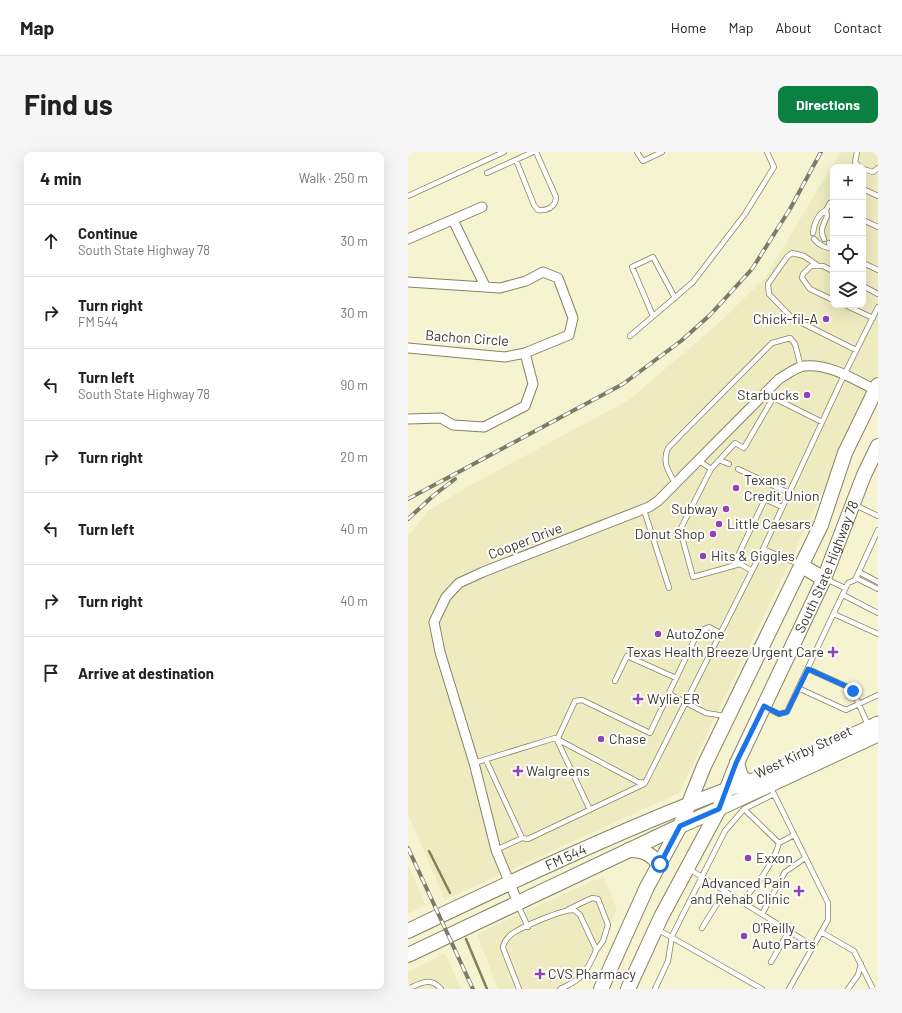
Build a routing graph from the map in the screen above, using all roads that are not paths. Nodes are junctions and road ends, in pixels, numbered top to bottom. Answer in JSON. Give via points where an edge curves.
{"nodes":[{"id":1,"x":504,"y":152,"type":"edge"},
{"id":2,"x":533,"y":152,"type":"edge"},
{"id":3,"x":536,"y":152,"type":"edge"},
{"id":4,"x":637,"y":152,"type":"edge"},
{"id":5,"x":662,"y":152,"type":"edge"},
{"id":6,"x":767,"y":152,"type":"edge"},
{"id":7,"x":857,"y":152,"type":"edge"},
{"id":8,"x":516,"y":160,"type":"junction"},
{"id":9,"x":857,"y":164,"type":"edge"},
{"id":10,"x":878,"y":168,"type":"edge"},
{"id":11,"x":866,"y":170,"type":"edge"},
{"id":12,"x":487,"y":173,"type":"dead end"},
{"id":13,"x":866,"y":190,"type":"edge"},
{"id":14,"x":408,"y":196,"type":"edge"},
{"id":15,"x":878,"y":196,"type":"edge"},
{"id":16,"x":830,"y":206,"type":"edge"},
{"id":17,"x":482,"y":207,"type":"dead end"},
{"id":18,"x":826,"y":210,"type":"junction"},
{"id":19,"x":453,"y":220,"type":"junction"},
{"id":20,"x":866,"y":221,"type":"edge"},
{"id":21,"x":878,"y":227,"type":"edge"},
{"id":22,"x":813,"y":233,"type":"dead end"},
{"id":23,"x":408,"y":239,"type":"edge"},
{"id":24,"x":814,"y":239,"type":"dead end"},
{"id":25,"x":824,"y":239,"type":"dead end"},
{"id":26,"x":830,"y":249,"type":"edge"},
{"id":27,"x":866,"y":264,"type":"edge"},
{"id":28,"x":817,"y":265,"type":"junction"},
{"id":29,"x":830,"y":270,"type":"edge"},
{"id":30,"x":878,"y":270,"type":"edge"},
{"id":31,"x":408,"y":282,"type":"edge"},
{"id":32,"x":485,"y":286,"type":"junction"},
{"id":33,"x":866,"y":288,"type":"edge"},
{"id":34,"x":878,"y":294,"type":"edge"},
{"id":35,"x":675,"y":298,"type":"junction"},
{"id":36,"x":830,"y":299,"type":"edge"},
{"id":37,"x":878,"y":307,"type":"edge"},
{"id":38,"x":851,"y":308,"type":"edge"},
{"id":39,"x":653,"y":316,"type":"junction"},
{"id":40,"x":873,"y":318,"type":"junction"},
{"id":41,"x":630,"y":336,"type":"dead end"},
{"id":42,"x":408,"y":348,"type":"edge"},
{"id":43,"x":856,"y":350,"type":"junction"},
{"id":44,"x":525,"y":353,"type":"junction"},
{"id":45,"x":801,"y":367,"type":"junction"},
{"id":46,"x":844,"y":375,"type":"junction"},
{"id":47,"x":877,"y":388,"type":"edge"},
{"id":48,"x":764,"y":393,"type":"junction"},
{"id":49,"x":774,"y":398,"type":"junction"},
{"id":50,"x":408,"y":419,"type":"edge"},
{"id":51,"x":822,"y":422,"type":"junction"},
{"id":52,"x":878,"y":446,"type":"edge"},
{"id":53,"x":698,"y":460,"type":"junction"},
{"id":54,"x":720,"y":460,"type":"junction"},
{"id":55,"x":729,"y":464,"type":"dead end"},
{"id":56,"x":711,"y":469,"type":"junction"},
{"id":57,"x":738,"y":469,"type":"dead end"},
{"id":58,"x":675,"y":483,"type":"junction"},
{"id":59,"x":789,"y":493,"type":"junction"},
{"id":60,"x":853,"y":504,"type":"junction"},
{"id":61,"x":782,"y":507,"type":"junction"},
{"id":62,"x":644,"y":510,"type":"junction"},
{"id":63,"x":878,"y":516,"type":"edge"},
{"id":64,"x":878,"y":532,"type":"edge"},
{"id":65,"x":876,"y":540,"type":"edge"},
{"id":66,"x":763,"y":549,"type":"junction"},
{"id":67,"x":733,"y":566,"type":"junction"},
{"id":68,"x":802,"y":566,"type":"junction"},
{"id":69,"x":752,"y":571,"type":"junction"},
{"id":70,"x":858,"y":572,"type":"junction"},
{"id":71,"x":856,"y":578,"type":"junction"},
{"id":72,"x":824,"y":579,"type":"junction"},
{"id":73,"x":878,"y":582,"type":"edge"},
{"id":74,"x":669,"y":588,"type":"dead end"},
{"id":75,"x":845,"y":588,"type":"junction"},
{"id":76,"x":878,"y":590,"type":"edge"},
{"id":77,"x":843,"y":595,"type":"junction"},
{"id":78,"x":878,"y":613,"type":"edge"},
{"id":79,"x":834,"y":614,"type":"junction"},
{"id":80,"x":720,"y":633,"type":"junction"},
{"id":81,"x":878,"y":634,"type":"edge"},
{"id":82,"x":808,"y":669,"type":"junction"},
{"id":83,"x":676,"y":678,"type":"junction"},
{"id":84,"x":615,"y":682,"type":"dead end"},
{"id":85,"x":798,"y":688,"type":"junction"},
{"id":86,"x":669,"y":694,"type":"junction"},
{"id":87,"x":878,"y":695,"type":"edge"},
{"id":88,"x":686,"y":702,"type":"junction"},
{"id":89,"x":859,"y":704,"type":"junction"},
{"id":90,"x":764,"y":706,"type":"junction"},
{"id":91,"x":729,"y":717,"type":"junction"},
{"id":92,"x":876,"y":733,"type":"edge"},
{"id":93,"x":557,"y":740,"type":"junction"},
{"id":94,"x":486,"y":760,"type":"junction"},
{"id":95,"x":474,"y":763,"type":"junction"},
{"id":96,"x":736,"y":763,"type":"junction"},
{"id":97,"x":750,"y":782,"type":"junction"},
{"id":98,"x":645,"y":783,"type":"junction"},
{"id":99,"x":726,"y":790,"type":"junction"},
{"id":100,"x":772,"y":790,"type":"junction"},
{"id":101,"x":689,"y":804,"type":"junction"},
{"id":102,"x":719,"y":809,"type":"junction"},
{"id":103,"x":744,"y":809,"type":"junction"},
{"id":104,"x":590,"y":810,"type":"junction"},
{"id":105,"x":680,"y":826,"type":"junction"},
{"id":106,"x":794,"y":835,"type":"junction"},
{"id":107,"x":522,"y":838,"type":"junction"},
{"id":108,"x":779,"y":843,"type":"junction"},
{"id":109,"x":496,"y":850,"type":"junction"},
{"id":110,"x":628,"y":850,"type":"junction"},
{"id":111,"x":805,"y":858,"type":"junction"},
{"id":112,"x":660,"y":864,"type":"junction"},
{"id":113,"x":687,"y":868,"type":"junction"},
{"id":114,"x":702,"y":877,"type":"junction"},
{"id":115,"x":509,"y":883,"type":"junction"},
{"id":116,"x":725,"y":891,"type":"junction"},
{"id":117,"x":742,"y":902,"type":"junction"},
{"id":118,"x":518,"y":903,"type":"junction"},
{"id":119,"x":566,"y":910,"type":"junction"},
{"id":120,"x":762,"y":914,"type":"junction"},
{"id":121,"x":528,"y":927,"type":"junction"},
{"id":122,"x":656,"y":928,"type":"junction"},
{"id":123,"x":702,"y":928,"type":"dead end"},
{"id":124,"x":408,"y":931,"type":"edge"},
{"id":125,"x":789,"y":931,"type":"junction"},
{"id":126,"x":821,"y":932,"type":"junction"},
{"id":127,"x":672,"y":936,"type":"junction"},
{"id":128,"x":813,"y":946,"type":"junction"},
{"id":129,"x":595,"y":953,"type":"junction"},
{"id":130,"x":408,"y":955,"type":"edge"},
{"id":131,"x":771,"y":962,"type":"dead end"},
{"id":132,"x":861,"y":964,"type":"junction"},
{"id":133,"x":408,"y":989,"type":"edge"},
{"id":134,"x":441,"y":989,"type":"edge"},
{"id":135,"x":519,"y":989,"type":"edge"},
{"id":136,"x":560,"y":989,"type":"edge"},
{"id":137,"x":601,"y":989,"type":"edge"},
{"id":138,"x":628,"y":989,"type":"edge"},
{"id":139,"x":655,"y":989,"type":"edge"},
{"id":140,"x":762,"y":989,"type":"edge"},
{"id":141,"x":790,"y":989,"type":"edge"},
{"id":142,"x":848,"y":989,"type":"edge"},
{"id":143,"x":873,"y":989,"type":"edge"}],
"edges":[{"from":1,"to":14,"type":"lane"},
{"from":2,"to":8,"type":"lane"},
{"from":3,"to":8,"type":"lane","via":[[556,197],[553,206],[538,210]]},
{"from":4,"to":5,"type":"lane","via":[[643,161]]},
{"from":6,"to":35,"type":"lane","via":[[774,167],[745,214],[694,282]]},
{"from":7,"to":9,"type":"lane"},
{"from":8,"to":12,"type":"lane"},
{"from":10,"to":11,"type":"lane","via":[[873,172]]},
{"from":13,"to":15,"type":"lane"},
{"from":16,"to":18,"type":"lane"},
{"from":17,"to":19,"type":"street"},
{"from":18,"to":22,"type":"lane","via":[[821,213]]},
{"from":18,"to":25,"type":"lane","via":[[827,216],[821,234]]},
{"from":19,"to":23,"type":"street"},
{"from":19,"to":32,"type":"street"},
{"from":20,"to":21,"type":"lane"},
{"from":24,"to":26,"type":"lane","via":[[818,244]]},
{"from":27,"to":30,"type":"lane"},
{"from":28,"to":29,"type":"lane"},
{"from":28,"to":36,"type":"lane","via":[[806,269],[802,278],[810,289]]},
{"from":28,"to":43,"type":"lane","via":[[804,256],[792,253],[768,284],[769,294],[792,318]]},
{"from":31,"to":32,"type":"street","name":"Bachon Circle"},
{"from":32,"to":44,"type":"street","name":"Bachon Circle","via":[[500,288],[526,281],[543,272],[558,278],[573,318],[568,335]]},
{"from":33,"to":34,"type":"lane"},
{"from":35,"to":39,"type":"lane"},
{"from":35,"to":39,"type":"lane","via":[[653,257],[632,267]]},
{"from":37,"to":40,"type":"lane"},
{"from":38,"to":40,"type":"lane"},
{"from":39,"to":41,"type":"lane"},
{"from":40,"to":43,"type":"lane"},
{"from":42,"to":44,"type":"street","name":"Bachon Circle","via":[[505,357]]},
{"from":43,"to":46,"type":"lane"},
{"from":44,"to":50,"type":"street","name":"Bachon Circle","via":[[533,384],[525,406],[484,427],[453,425],[441,418]]},
{"from":45,"to":46,"type":"street","via":[[818,367]]},
{"from":45,"to":48,"type":"street","name":"Cooper Drive","via":[[779,379]]},
{"from":45,"to":58,"type":"lane","via":[[796,344],[790,338],[772,343],[668,448],[665,456],[667,470]]},
{"from":46,"to":47,"type":"street"},
{"from":46,"to":51,"type":"lane"},
{"from":47,"to":68,"type":"main road","name":"South State Highway 78","via":[[845,453],[821,525]]},
{"from":48,"to":49,"type":"lane"},
{"from":48,"to":53,"type":"street","name":"Cooper Drive"},
{"from":49,"to":51,"type":"lane"},
{"from":49,"to":54,"type":"lane","via":[[744,448],[735,443]]},
{"from":51,"to":59,"type":"lane"},
{"from":52,"to":60,"type":"main road","name":"South State Highway 78"},
{"from":53,"to":56,"type":"lane"},
{"from":53,"to":58,"type":"street","name":"Cooper Drive"},
{"from":54,"to":55,"type":"lane"},
{"from":54,"to":56,"type":"lane"},
{"from":56,"to":67,"type":"lane","via":[[680,530],[693,577]]},
{"from":57,"to":59,"type":"lane"},
{"from":58,"to":62,"type":"street","name":"Cooper Drive","via":[[658,501]]},
{"from":59,"to":61,"type":"lane"},
{"from":60,"to":63,"type":"lane"},
{"from":60,"to":72,"type":"main road","name":"South State Highway 78"},
{"from":61,"to":66,"type":"lane"},
{"from":61,"to":67,"type":"lane","via":[[765,499]]},
{"from":62,"to":74,"type":"lane"},
{"from":62,"to":95,"type":"street","name":"Cooper Drive","via":[[483,572],[459,583],[446,597],[434,622],[440,652]]},
{"from":64,"to":65,"type":"lane"},
{"from":65,"to":70,"type":"lane"},
{"from":66,"to":68,"type":"lane"},
{"from":66,"to":69,"type":"lane"},
{"from":67,"to":69,"type":"lane","via":[[740,564]]},
{"from":68,"to":72,"type":"main road"},
{"from":68,"to":91,"type":"main road","name":"South State Highway 78"},
{"from":69,"to":80,"type":"lane"},
{"from":70,"to":71,"type":"lane"},
{"from":70,"to":73,"type":"lane"},
{"from":71,"to":75,"type":"lane"},
{"from":71,"to":76,"type":"lane"},
{"from":72,"to":75,"type":"lane"},
{"from":72,"to":90,"type":"main road","name":"South State Highway 78"},
{"from":75,"to":77,"type":"lane"},
{"from":77,"to":78,"type":"lane"},
{"from":77,"to":79,"type":"lane"},
{"from":79,"to":81,"type":"lane"},
{"from":79,"to":82,"type":"lane"},
{"from":80,"to":83,"type":"lane","via":[[709,627],[698,632]]},
{"from":80,"to":88,"type":"lane"},
{"from":82,"to":85,"type":"lane"},
{"from":82,"to":89,"type":"lane","via":[[850,688]]},
{"from":83,"to":84,"type":"lane","via":[[627,656]]},
{"from":83,"to":86,"type":"lane"},
{"from":85,"to":89,"type":"lane","via":[[846,710]]},
{"from":85,"to":90,"type":"lane","via":[[786,713],[779,714]]},
{"from":86,"to":88,"type":"lane"},
{"from":86,"to":93,"type":"lane","via":[[650,733],[582,700],[575,701]]},
{"from":87,"to":89,"type":"lane"},
{"from":88,"to":91,"type":"lane","via":[[706,713]]},
{"from":88,"to":98,"type":"lane"},
{"from":89,"to":92,"type":"lane"},
{"from":90,"to":96,"type":"main road","name":"South State Highway 78"},
{"from":91,"to":101,"type":"main road","name":"South State Highway 78","via":[[704,766]]},
{"from":92,"to":97,"type":"main road","name":"West Kirby Street"},
{"from":92,"to":100,"type":"main road","name":"West Kirby Street"},
{"from":93,"to":94,"type":"lane","via":[[555,738]]},
{"from":93,"to":98,"type":"lane","via":[[638,782]]},
{"from":93,"to":104,"type":"lane"},
{"from":94,"to":95,"type":"lane"},
{"from":94,"to":107,"type":"lane"},
{"from":95,"to":109,"type":"street","name":"Cooper Drive"},
{"from":96,"to":97,"type":"main road","via":[[741,777]]},
{"from":96,"to":99,"type":"main road","name":"South State Highway 78"},
{"from":97,"to":99,"type":"main road","name":"West Kirby Street"},
{"from":98,"to":104,"type":"lane"},
{"from":99,"to":101,"type":"main road","name":"FM 544","number":"FM 544"},
{"from":99,"to":102,"type":"main road","name":"South State Highway 78"},
{"from":100,"to":102,"type":"main road","name":"West Kirby Street"},
{"from":100,"to":103,"type":"lane"},
{"from":100,"to":106,"type":"lane"},
{"from":101,"to":105,"type":"main road","name":"South State Highway 78"},
{"from":101,"to":115,"type":"main road","name":"FM 544","number":"FM 544"},
{"from":102,"to":105,"type":"main road","name":"FM 544","number":"FM 544"},
{"from":102,"to":113,"type":"main road","name":"South State Highway 78"},
{"from":103,"to":108,"type":"lane"},
{"from":103,"to":114,"type":"lane","via":[[725,831]]},
{"from":104,"to":107,"type":"lane","via":[[528,839]]},
{"from":105,"to":110,"type":"main road","name":"FM 544","number":"FM 544"},
{"from":105,"to":112,"type":"main road","name":"South State Highway 78"},
{"from":106,"to":108,"type":"lane"},
{"from":106,"to":111,"type":"lane"},
{"from":107,"to":109,"type":"lane"},
{"from":108,"to":117,"type":"lane","via":[[760,881]]},
{"from":109,"to":115,"type":"street","name":"Cooper Drive"},
{"from":110,"to":112,"type":"main road","via":[[645,851]]},
{"from":110,"to":118,"type":"main road","name":"FM 544","number":"FM 544"},
{"from":111,"to":120,"type":"lane","via":[[785,872]]},
{"from":111,"to":126,"type":"lane","via":[[828,903],[828,920]]},
{"from":112,"to":137,"type":"main road","name":"South State Highway 78"},
{"from":113,"to":114,"type":"lane"},
{"from":113,"to":122,"type":"main road","name":"South State Highway 78"},
{"from":114,"to":116,"type":"lane"},
{"from":114,"to":127,"type":"lane"},
{"from":115,"to":118,"type":"street","name":"Cooper Drive"},
{"from":115,"to":124,"type":"main road","name":"FM 544","number":"FM 544"},
{"from":116,"to":117,"type":"lane"},
{"from":116,"to":123,"type":"lane"},
{"from":117,"to":120,"type":"lane"},
{"from":118,"to":121,"type":"lane"},
{"from":118,"to":130,"type":"main road","name":"FM 544","number":"FM 544"},
{"from":119,"to":121,"type":"lane"},
{"from":119,"to":129,"type":"lane","via":[[574,910],[580,915],[594,945]]},
{"from":119,"to":129,"type":"lane","via":[[592,898],[598,899],[608,925],[603,941]]},
{"from":120,"to":125,"type":"lane"},
{"from":121,"to":135,"type":"lane","via":[[513,933],[503,945]]},
{"from":122,"to":127,"type":"lane"},
{"from":122,"to":138,"type":"main road","name":"South State Highway 78"},
{"from":125,"to":128,"type":"lane"},
{"from":125,"to":131,"type":"lane"},
{"from":126,"to":128,"type":"lane"},
{"from":126,"to":132,"type":"lane","via":[[854,951]]},
{"from":127,"to":139,"type":"lane","via":[[668,961]]},
{"from":127,"to":140,"type":"lane"},
{"from":128,"to":141,"type":"lane"},
{"from":129,"to":136,"type":"lane","via":[[584,974],[574,983]]},
{"from":132,"to":142,"type":"lane","via":[[858,975]]},
{"from":132,"to":143,"type":"lane"},
{"from":133,"to":134,"type":"lane","via":[[429,980]]}]}
